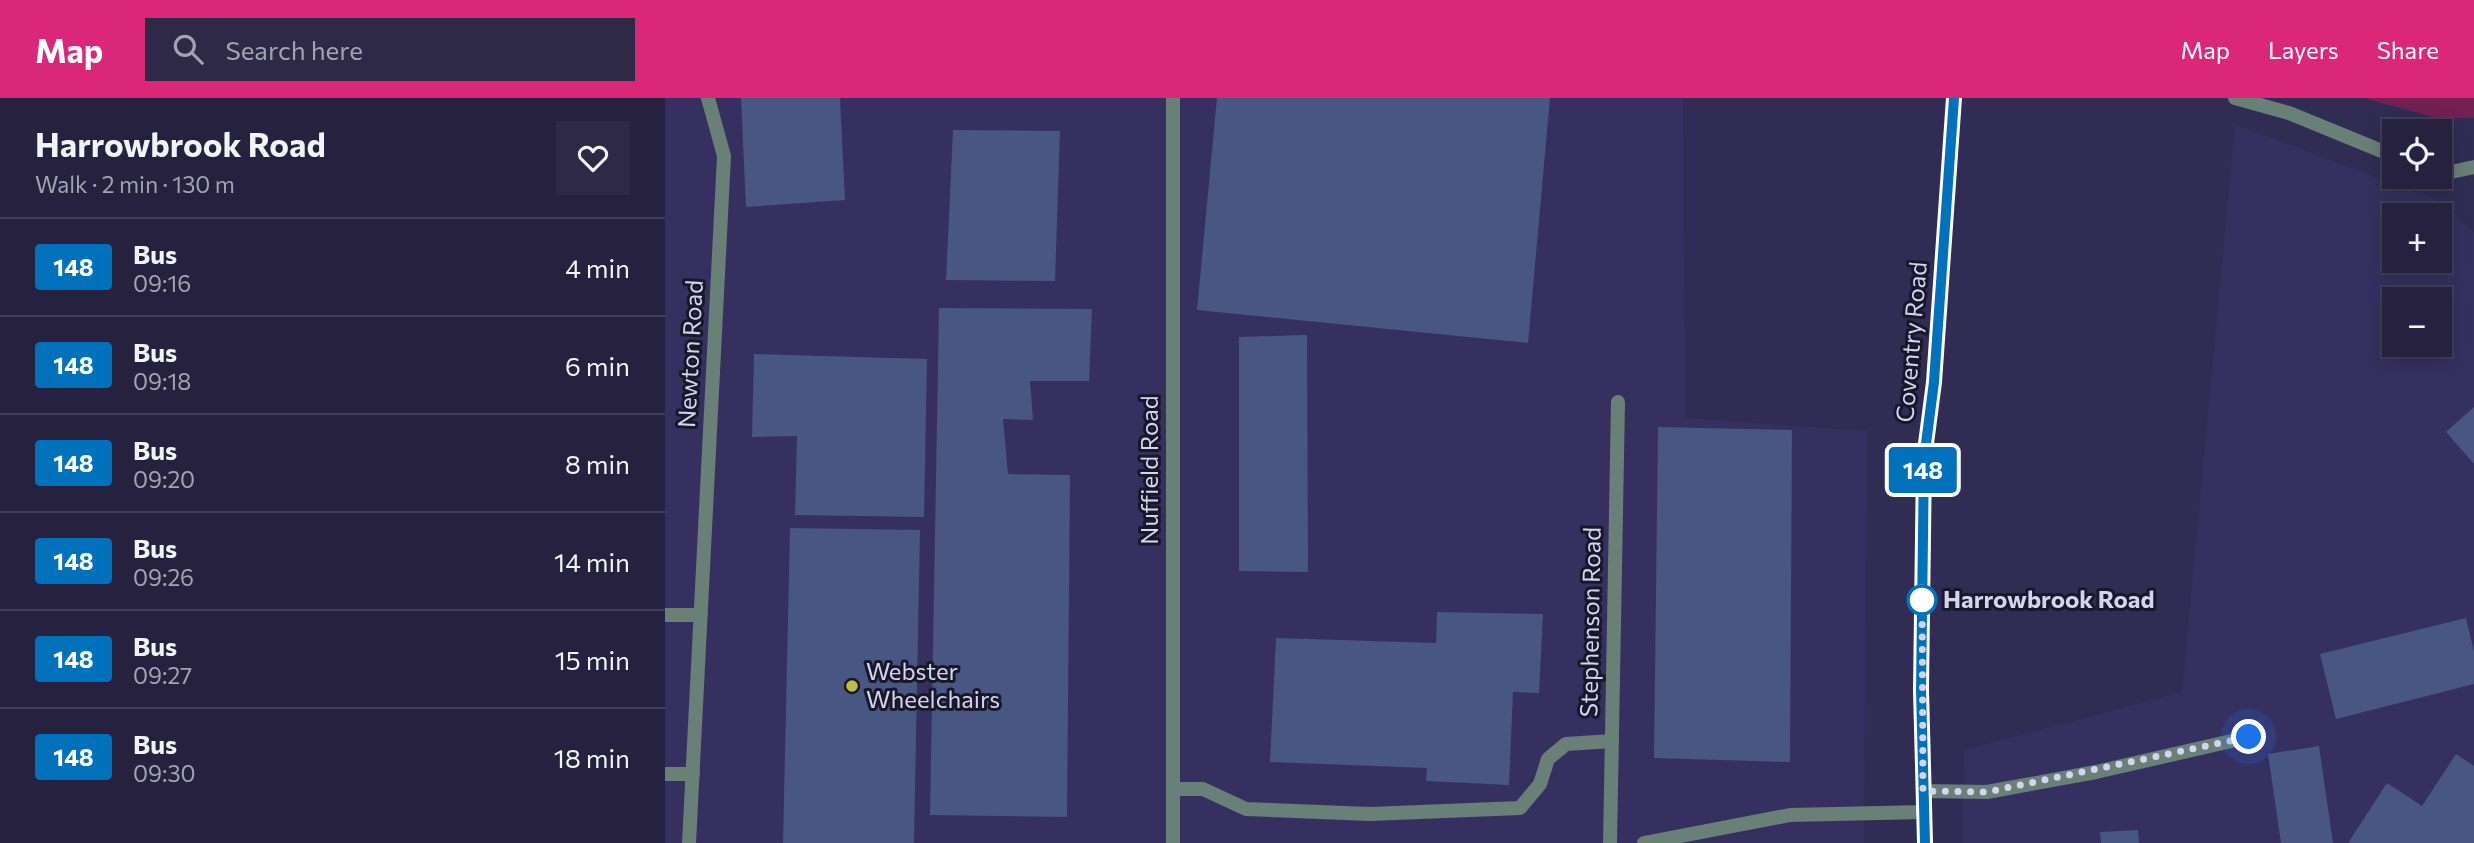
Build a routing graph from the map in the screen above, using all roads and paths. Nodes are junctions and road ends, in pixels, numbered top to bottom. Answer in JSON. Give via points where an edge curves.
{"nodes":[{"id":1,"x":708,"y":98,"type":"edge"},
{"id":2,"x":1173,"y":98,"type":"edge"},
{"id":3,"x":1954,"y":98,"type":"edge"},
{"id":4,"x":2235,"y":98,"type":"edge"},
{"id":5,"x":2256,"y":101,"type":"edge"},
{"id":6,"x":2382,"y":151,"type":"edge"},
{"id":7,"x":2474,"y":167,"type":"edge"},
{"id":8,"x":2452,"y":172,"type":"edge"},
{"id":9,"x":1618,"y":402,"type":"dead end"},
{"id":10,"x":665,"y":615,"type":"edge"},
{"id":11,"x":701,"y":615,"type":"junction"},
{"id":12,"x":2249,"y":737,"type":"dead end"},
{"id":13,"x":1612,"y":741,"type":"junction"},
{"id":14,"x":665,"y":774,"type":"edge"},
{"id":15,"x":692,"y":774,"type":"junction"},
{"id":16,"x":1173,"y":789,"type":"junction"},
{"id":17,"x":1923,"y":791,"type":"junction"},
{"id":18,"x":1924,"y":812,"type":"junction"},
{"id":19,"x":689,"y":843,"type":"edge"},
{"id":20,"x":1173,"y":843,"type":"edge"},
{"id":21,"x":1610,"y":843,"type":"edge"},
{"id":22,"x":1644,"y":843,"type":"edge"},
{"id":23,"x":1925,"y":843,"type":"edge"}],
"edges":[{"from":1,"to":11,"type":"street","name":"Newton Road","via":[[724,156]]},
{"from":2,"to":16,"type":"street","name":"Nuffield Road"},
{"from":3,"to":17,"type":"main road","name":"Coventry Road","via":[[1934,382],[1924,459]]},
{"from":4,"to":5,"type":"street"},
{"from":5,"to":6,"type":"street"},
{"from":7,"to":8,"type":"street"},
{"from":9,"to":13,"type":"street","name":"Stephenson Road"},
{"from":10,"to":11,"type":"street"},
{"from":11,"to":15,"type":"street","name":"Newton Road"},
{"from":12,"to":17,"type":"street","via":[[1987,792]]},
{"from":13,"to":16,"type":"street","via":[[1566,744],[1548,759],[1540,783],[1520,808],[1370,814],[1246,809],[1203,789]]},
{"from":13,"to":21,"type":"street","name":"Stephenson Road"},
{"from":14,"to":15,"type":"street"},
{"from":15,"to":19,"type":"street","name":"Newton Road"},
{"from":16,"to":20,"type":"street","name":"Nuffield Road"},
{"from":17,"to":18,"type":"main road","name":"Coventry Road"},
{"from":18,"to":22,"type":"street","via":[[1790,815]]},
{"from":18,"to":23,"type":"main road","name":"Coventry Road"}]}
